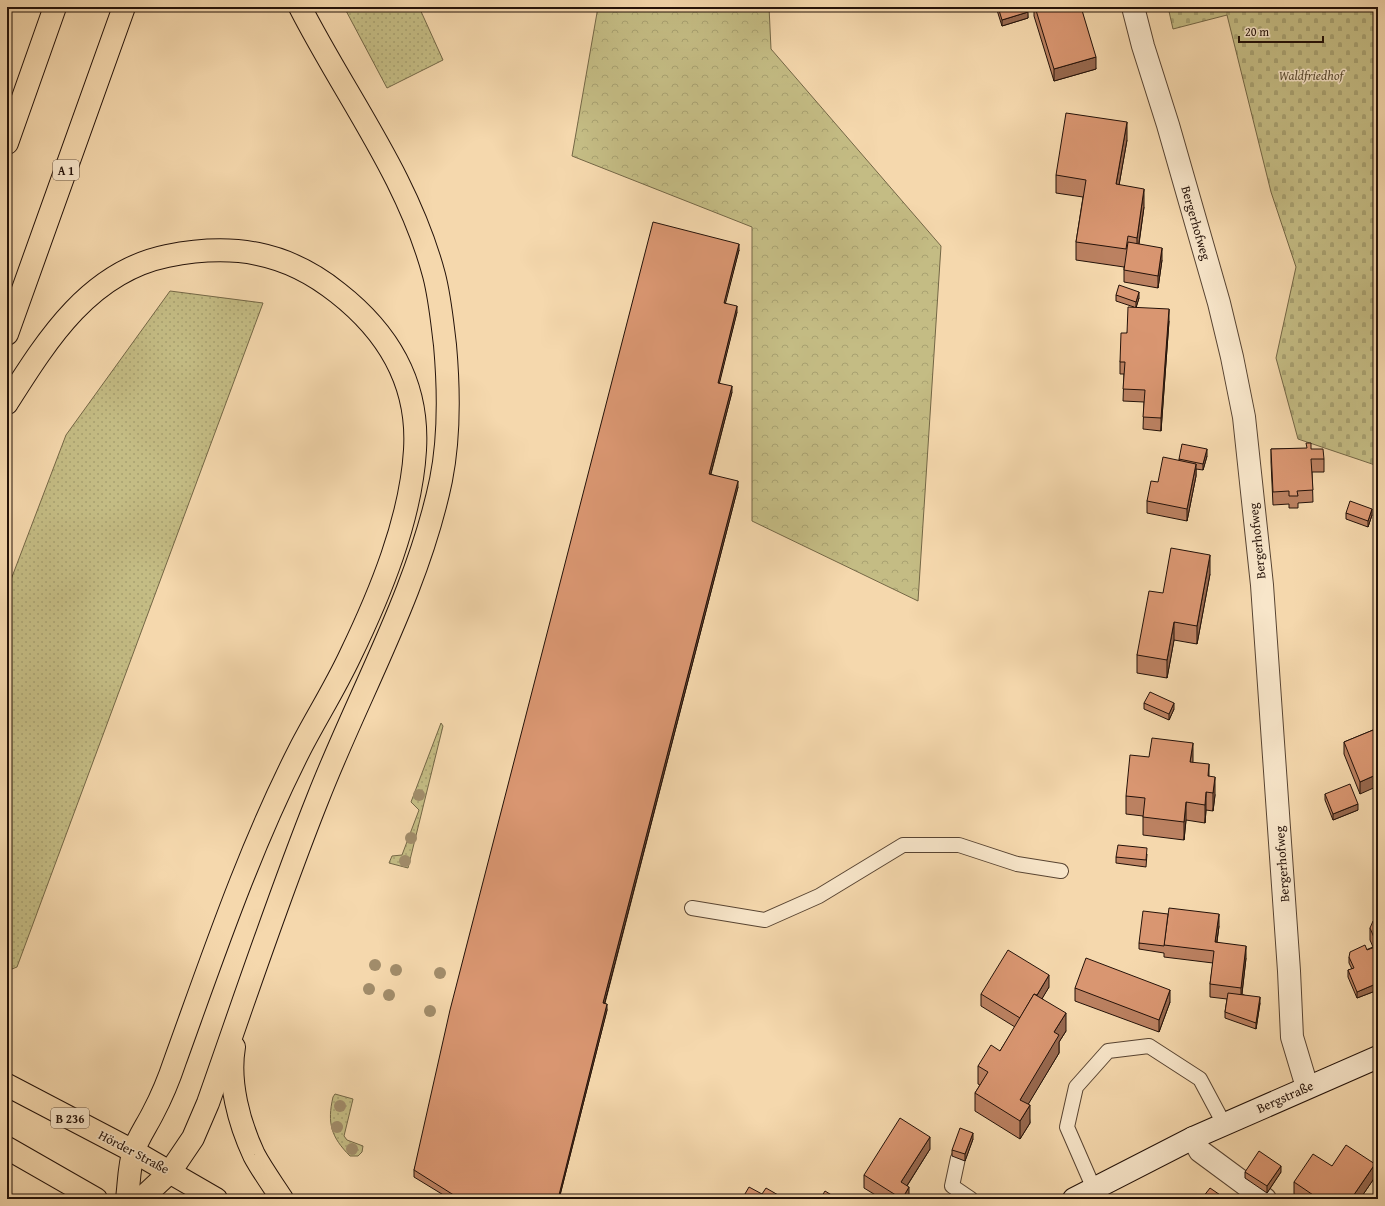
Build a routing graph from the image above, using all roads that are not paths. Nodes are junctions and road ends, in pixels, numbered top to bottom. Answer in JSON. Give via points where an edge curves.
{"nodes":[{"id":1,"x":55,"y":7,"type":"edge"},
{"id":2,"x":124,"y":7,"type":"edge"},
{"id":3,"x":300,"y":7,"type":"edge"},
{"id":4,"x":1133,"y":7,"type":"edge"},
{"id":5,"x":7,"y":143,"type":"edge"},
{"id":6,"x":7,"y":334,"type":"edge"},
{"id":7,"x":7,"y":403,"type":"edge"},
{"id":8,"x":1061,"y":871,"type":"dead end"},
{"id":9,"x":692,"y":908,"type":"dead end"},
{"id":10,"x":240,"y":1010,"type":"junction"},
{"id":11,"x":1378,"y":1057,"type":"edge"},
{"id":12,"x":7,"y":1086,"type":"edge"},
{"id":13,"x":1307,"y":1087,"type":"junction"},
{"id":14,"x":1224,"y":1124,"type":"junction"},
{"id":15,"x":1193,"y":1138,"type":"junction"},
{"id":16,"x":7,"y":1148,"type":"edge"},
{"id":17,"x":133,"y":1151,"type":"junction"},
{"id":18,"x":958,"y":1158,"type":"edge"},
{"id":19,"x":170,"y":1172,"type":"junction"},
{"id":20,"x":1094,"y":1188,"type":"junction"},
{"id":21,"x":96,"y":1199,"type":"edge"},
{"id":22,"x":127,"y":1199,"type":"edge"},
{"id":23,"x":141,"y":1199,"type":"edge"},
{"id":24,"x":216,"y":1199,"type":"edge"},
{"id":25,"x":282,"y":1199,"type":"edge"},
{"id":26,"x":971,"y":1199,"type":"edge"},
{"id":27,"x":1074,"y":1199,"type":"edge"},
{"id":28,"x":1266,"y":1199,"type":"edge"}],
"edges":[{"from":1,"to":5,"type":"main road"},
{"from":2,"to":6,"type":"main road","number":"A 1"},
{"from":3,"to":10,"type":"main road","via":[[404,192],[424,242],[435,278],[442,315],[448,424],[441,478],[421,549],[390,629],[317,798]]},
{"from":4,"to":13,"type":"street","name":"Bergerhofweg","via":[[1142,46],[1168,125],[1219,303],[1244,418],[1262,585],[1292,1037]]},
{"from":7,"to":17,"type":"main road","via":[[44,345],[74,309],[94,290],[136,265],[181,253],[222,250],[261,254],[295,265],[346,299],[381,335],[392,351],[402,369],[414,410],[415,449],[408,495],[399,534],[385,574],[350,658],[299,751],[262,833],[209,966],[162,1096]]},
{"from":8,"to":9,"type":"lane","via":[[1017,864],[959,845],[903,845],[819,896],[764,920]]},
{"from":10,"to":19,"type":"main road","via":[[208,1103],[193,1138]]},
{"from":10,"to":25,"type":"main road","via":[[234,1051],[233,1082],[239,1110],[246,1136],[255,1155]]},
{"from":11,"to":13,"type":"street","name":"Bergstraße"},
{"from":12,"to":17,"type":"main road","name":"Hörder Straße","number":"B 236"},
{"from":13,"to":14,"type":"street","name":"Bergstraße"},
{"from":14,"to":15,"type":"street","name":"Bergstraße"},
{"from":14,"to":20,"type":"lane","via":[[1200,1080],[1148,1046],[1108,1051],[1076,1087],[1068,1127]]},
{"from":15,"to":20,"type":"street","name":"Bergstraße"},
{"from":15,"to":28,"type":"street","via":[[1200,1151]]},
{"from":16,"to":21,"type":"main road"},
{"from":17,"to":19,"type":"main road","name":"Hörder Straße","number":"B 236"},
{"from":17,"to":22,"type":"main road"},
{"from":18,"to":26,"type":"lane","via":[[952,1186]]},
{"from":19,"to":23,"type":"main road"},
{"from":19,"to":24,"type":"main road","name":"Hörder Straße","number":"B 236"},
{"from":20,"to":27,"type":"street","name":"Bergstraße"}]}
